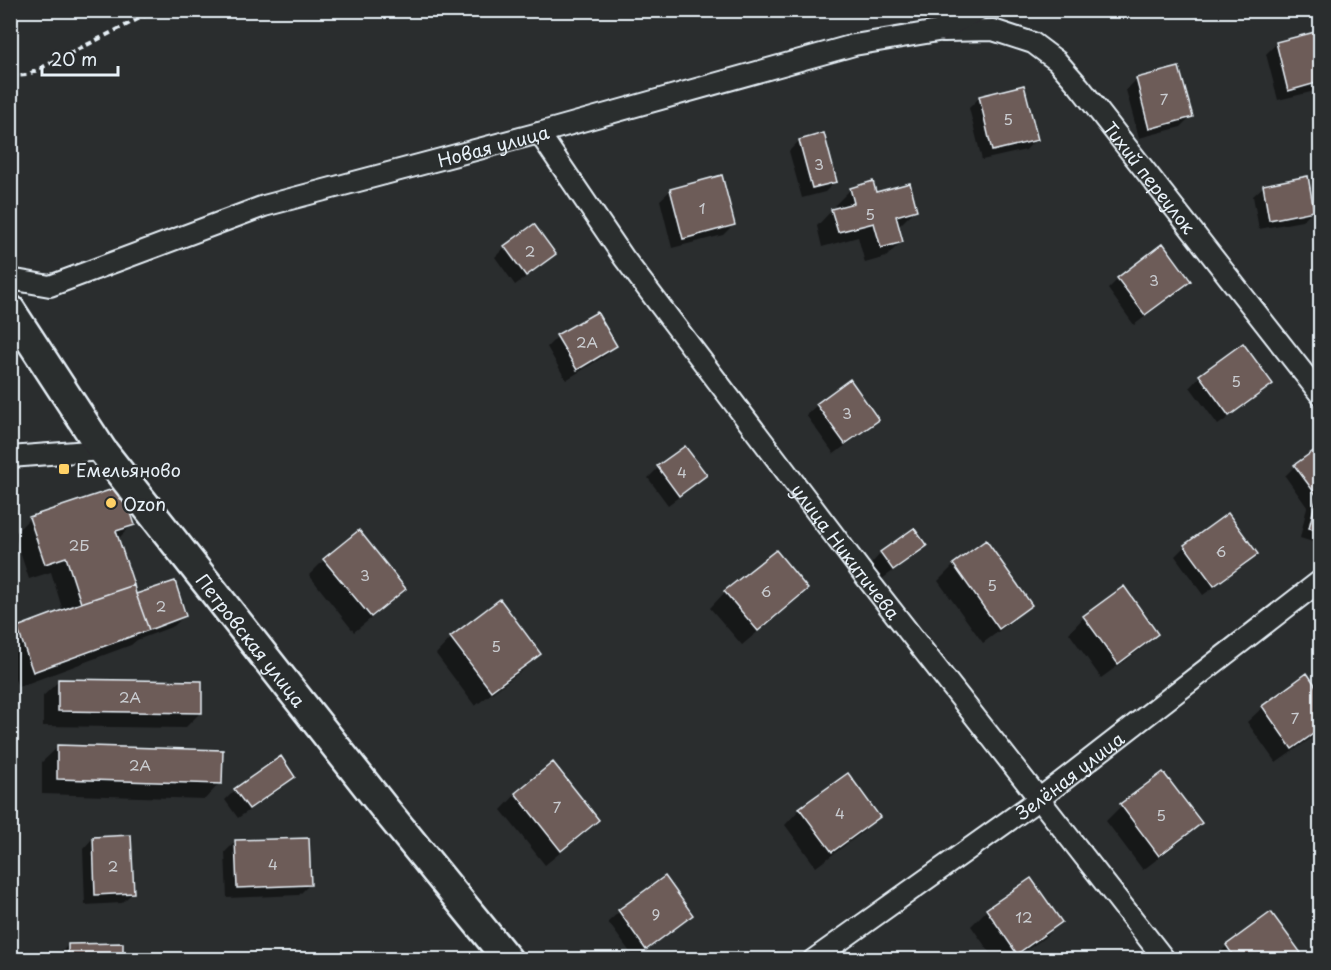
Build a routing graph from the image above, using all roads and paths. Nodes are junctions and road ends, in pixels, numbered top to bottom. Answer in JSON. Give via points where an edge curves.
{"nodes":[{"id":1,"x":156,"y":10,"type":"edge"},
{"id":2,"x":979,"y":10,"type":"edge"},
{"id":3,"x":938,"y":31,"type":"junction"},
{"id":4,"x":10,"y":76,"type":"edge"},
{"id":5,"x":539,"y":133,"type":"junction"},
{"id":6,"x":10,"y":279,"type":"edge"},
{"id":7,"x":10,"y":309,"type":"edge"},
{"id":8,"x":1320,"y":394,"type":"edge"},
{"id":9,"x":102,"y":450,"type":"junction"},
{"id":10,"x":10,"y":457,"type":"edge"},
{"id":11,"x":1320,"y":581,"type":"edge"},
{"id":12,"x":1039,"y":799,"type":"junction"},
{"id":13,"x":508,"y":960,"type":"edge"},
{"id":14,"x":813,"y":960,"type":"edge"},
{"id":15,"x":1165,"y":960,"type":"edge"}],
"edges":[{"from":1,"to":4,"type":"path","via":[[27,75]]},
{"from":2,"to":3,"type":"street","name":"Новая улица"},
{"from":3,"to":5,"type":"street","name":"Новая улица","via":[[854,45]]},
{"from":3,"to":8,"type":"street","name":"Тихий переулок","via":[[993,30],[1032,43],[1057,61]]},
{"from":5,"to":6,"type":"street","name":"Новая улица","via":[[264,206],[50,286]]},
{"from":5,"to":12,"type":"street","name":"улица Никитичева","via":[[631,268]]},
{"from":7,"to":9,"type":"street","name":"Петровская улица"},
{"from":9,"to":10,"type":"street"},
{"from":9,"to":13,"type":"street","name":"Петровская улица"},
{"from":11,"to":12,"type":"street","name":"Зелёная улица"},
{"from":12,"to":14,"type":"street","name":"Зелёная улица"},
{"from":12,"to":15,"type":"street","name":"улица Никитичева"}]}
